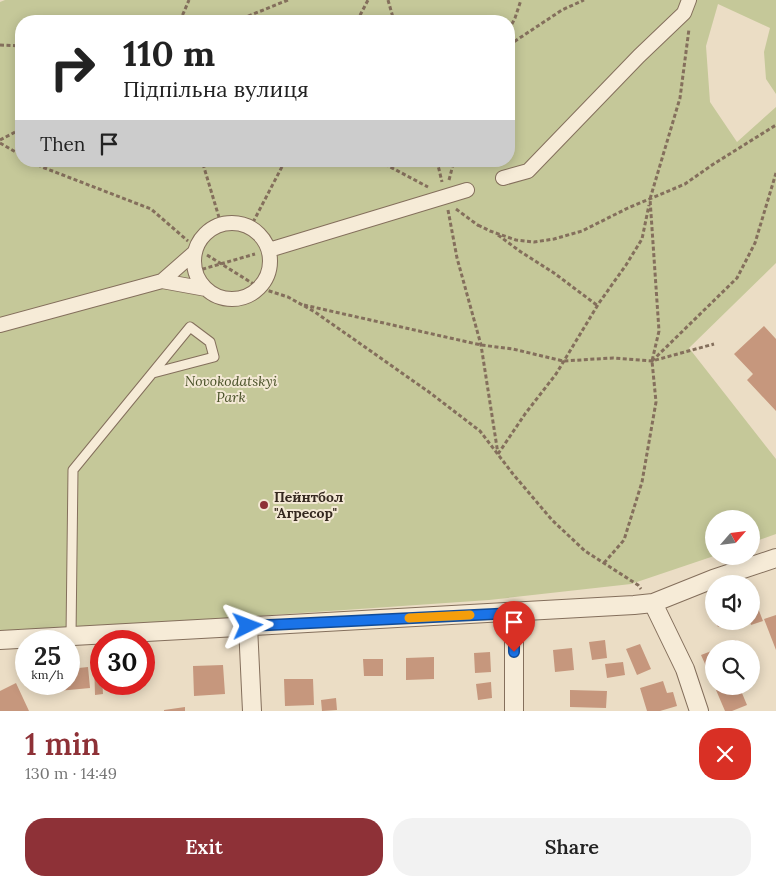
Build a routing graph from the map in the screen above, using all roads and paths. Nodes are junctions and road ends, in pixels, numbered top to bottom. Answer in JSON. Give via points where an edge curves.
{"nodes":[{"id":1,"x":189,"y":0,"type":"edge"},
{"id":2,"x":288,"y":0,"type":"edge"},
{"id":3,"x":368,"y":0,"type":"edge"},
{"id":4,"x":388,"y":0,"type":"edge"},
{"id":5,"x":521,"y":0,"type":"edge"},
{"id":6,"x":584,"y":0,"type":"edge"},
{"id":7,"x":689,"y":0,"type":"edge"},
{"id":8,"x":183,"y":15,"type":"edge"},
{"id":9,"x":251,"y":15,"type":"edge"},
{"id":10,"x":361,"y":15,"type":"edge"},
{"id":11,"x":392,"y":15,"type":"edge"},
{"id":12,"x":515,"y":18,"type":"edge"},
{"id":13,"x":689,"y":24,"type":"dead end"},
{"id":14,"x":515,"y":41,"type":"edge"},
{"id":15,"x":0,"y":45,"type":"edge"},
{"id":16,"x":15,"y":46,"type":"edge"},
{"id":17,"x":776,"y":125,"type":"edge"},
{"id":18,"x":15,"y":133,"type":"edge"},
{"id":19,"x":0,"y":142,"type":"edge"},
{"id":20,"x":15,"y":151,"type":"edge"},
{"id":21,"x":42,"y":167,"type":"edge"},
{"id":22,"x":204,"y":167,"type":"edge"},
{"id":23,"x":282,"y":167,"type":"edge"},
{"id":24,"x":390,"y":167,"type":"edge"},
{"id":25,"x":438,"y":167,"type":"edge"},
{"id":26,"x":776,"y":173,"type":"edge"},
{"id":27,"x":504,"y":178,"type":"dead end"},
{"id":28,"x":467,"y":190,"type":"dead end"},
{"id":29,"x":445,"y":197,"type":"junction"},
{"id":30,"x":650,"y":199,"type":"junction"},
{"id":31,"x":221,"y":224,"type":"junction"},
{"id":32,"x":250,"y":228,"type":"junction"},
{"id":33,"x":496,"y":233,"type":"junction"},
{"id":34,"x":195,"y":250,"type":"junction"},
{"id":35,"x":269,"y":250,"type":"junction"},
{"id":36,"x":222,"y":264,"type":"junction"},
{"id":37,"x":195,"y":272,"type":"junction"},
{"id":38,"x":162,"y":281,"type":"junction"},
{"id":39,"x":260,"y":288,"type":"junction"},
{"id":40,"x":206,"y":289,"type":"junction"},
{"id":41,"x":301,"y":304,"type":"junction"},
{"id":42,"x":598,"y":306,"type":"junction"},
{"id":43,"x":0,"y":325,"type":"edge"},
{"id":44,"x":714,"y":344,"type":"dead end"},
{"id":45,"x":481,"y":345,"type":"junction"},
{"id":46,"x":563,"y":361,"type":"junction"},
{"id":47,"x":652,"y":361,"type":"junction"},
{"id":48,"x":153,"y":373,"type":"junction"},
{"id":49,"x":498,"y":454,"type":"junction"},
{"id":50,"x":776,"y":558,"type":"edge"},
{"id":51,"x":604,"y":563,"type":"junction"},
{"id":52,"x":653,"y":602,"type":"junction"},
{"id":53,"x":514,"y":613,"type":"junction"},
{"id":54,"x":248,"y":626,"type":"junction"},
{"id":55,"x":71,"y":630,"type":"edge"},
{"id":56,"x":80,"y":635,"type":"edge"},
{"id":57,"x":15,"y":639,"type":"edge"},
{"id":58,"x":0,"y":640,"type":"edge"},
{"id":59,"x":252,"y":711,"type":"edge"},
{"id":60,"x":514,"y":711,"type":"edge"},
{"id":61,"x":699,"y":711,"type":"edge"}],
"edges":[{"from":1,"to":8,"type":"path"},
{"from":2,"to":9,"type":"path"},
{"from":3,"to":10,"type":"path"},
{"from":4,"to":11,"type":"path"},
{"from":5,"to":12,"type":"path"},
{"from":6,"to":14,"type":"path","via":[[562,10]]},
{"from":7,"to":27,"type":"street","via":[[684,13],[528,171]]},
{"from":13,"to":30,"type":"path","via":[[680,98]]},
{"from":15,"to":16,"type":"path"},
{"from":17,"to":30,"type":"path","via":[[685,184]]},
{"from":18,"to":19,"type":"path"},
{"from":19,"to":20,"type":"path"},
{"from":21,"to":34,"type":"path","via":[[150,209]]},
{"from":22,"to":31,"type":"path"},
{"from":23,"to":32,"type":"path"},
{"from":24,"to":29,"type":"path"},
{"from":25,"to":29,"type":"path"},
{"from":26,"to":47,"type":"path","via":[[755,243],[737,278]]},
{"from":28,"to":29,"type":"street"},
{"from":29,"to":33,"type":"path","via":[[459,212]]},
{"from":29,"to":35,"type":"street"},
{"from":29,"to":45,"type":"path","via":[[457,258]]},
{"from":30,"to":33,"type":"path","via":[[582,231],[554,239],[534,242]]},
{"from":30,"to":42,"type":"path","via":[[642,239]]},
{"from":30,"to":47,"type":"path","via":[[659,330]]},
{"from":31,"to":32,"type":"street","via":[[241,224]]},
{"from":31,"to":34,"type":"street","via":[[204,235]]},
{"from":32,"to":35,"type":"street","via":[[259,234]]},
{"from":33,"to":42,"type":"path"},
{"from":34,"to":36,"type":"path"},
{"from":34,"to":37,"type":"street"},
{"from":34,"to":38,"type":"street"},
{"from":35,"to":36,"type":"path"},
{"from":35,"to":39,"type":"street","via":[[269,270]]},
{"from":36,"to":37,"type":"path"},
{"from":36,"to":39,"type":"path"},
{"from":37,"to":40,"type":"street"},
{"from":38,"to":40,"type":"street"},
{"from":38,"to":43,"type":"street"},
{"from":39,"to":40,"type":"street","via":[[233,300],[214,295]]},
{"from":39,"to":41,"type":"path"},
{"from":41,"to":45,"type":"path"},
{"from":41,"to":49,"type":"path","via":[[430,392],[480,431]]},
{"from":42,"to":46,"type":"path"},
{"from":44,"to":47,"type":"path"},
{"from":45,"to":46,"type":"path"},
{"from":45,"to":49,"type":"path"},
{"from":46,"to":47,"type":"path","via":[[613,358]]},
{"from":46,"to":49,"type":"path"},
{"from":47,"to":51,"type":"path","via":[[656,402],[642,482],[624,540]]},
{"from":48,"to":48,"type":"lane","via":[[190,328],[210,342],[214,357]]},
{"from":48,"to":55,"type":"lane","via":[[73,470]]},
{"from":49,"to":51,"type":"path","via":[[552,520],[585,551]]},
{"from":50,"to":52,"type":"street"},
{"from":51,"to":52,"type":"path","via":[[638,585]]},
{"from":52,"to":53,"type":"street"},
{"from":52,"to":61,"type":"street","via":[[685,669]]},
{"from":53,"to":54,"type":"street"},
{"from":53,"to":60,"type":"street"},
{"from":54,"to":56,"type":"street"},
{"from":54,"to":59,"type":"street"},
{"from":57,"to":58,"type":"street"}]}
